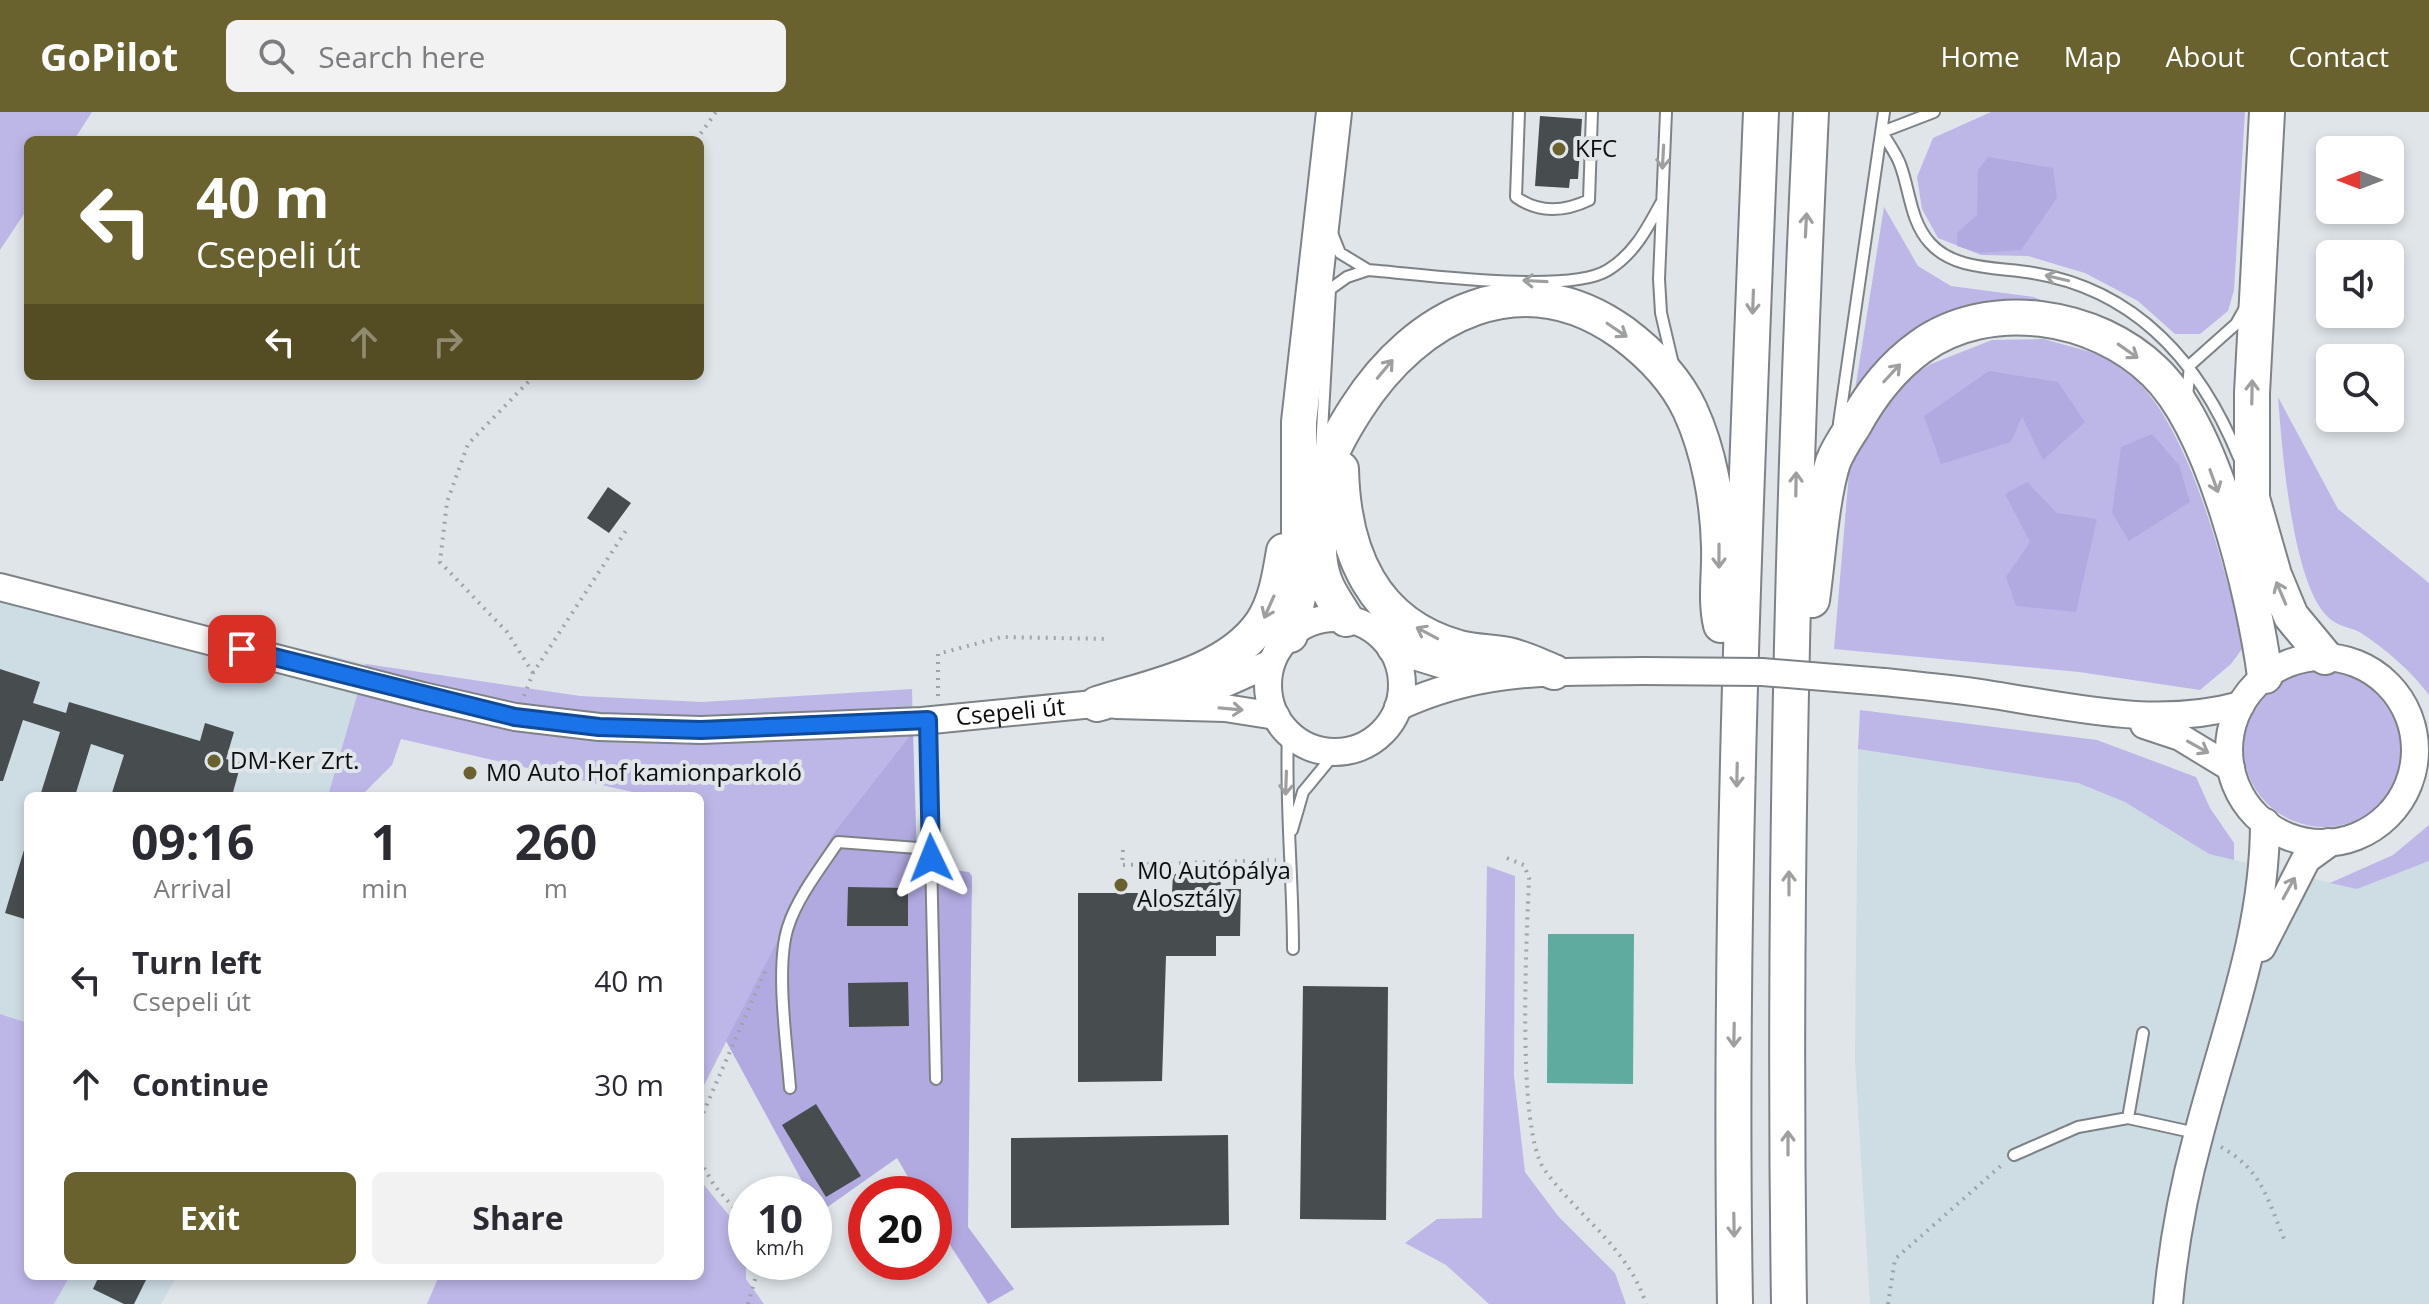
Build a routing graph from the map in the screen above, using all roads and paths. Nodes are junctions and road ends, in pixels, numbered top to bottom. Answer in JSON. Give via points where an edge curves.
{"nodes":[{"id":1,"x":716,"y":112,"type":"edge"},
{"id":2,"x":1519,"y":112,"type":"edge"},
{"id":3,"x":1592,"y":112,"type":"edge"},
{"id":4,"x":1666,"y":112,"type":"edge"},
{"id":5,"x":1761,"y":112,"type":"edge"},
{"id":6,"x":1811,"y":112,"type":"edge"},
{"id":7,"x":1884,"y":112,"type":"edge"},
{"id":8,"x":1934,"y":112,"type":"edge"},
{"id":9,"x":2267,"y":112,"type":"edge"},
{"id":10,"x":1333,"y":116,"type":"edge"},
{"id":11,"x":1882,"y":132,"type":"junction"},
{"id":12,"x":699,"y":136,"type":"edge"},
{"id":13,"x":1661,"y":203,"type":"junction"},
{"id":14,"x":1330,"y":228,"type":"junction"},
{"id":15,"x":1330,"y":258,"type":"dead end"},
{"id":16,"x":1368,"y":270,"type":"junction"},
{"id":17,"x":1330,"y":273,"type":"dead end"},
{"id":18,"x":2257,"y":284,"type":"junction"},
{"id":19,"x":1331,"y":287,"type":"junction"},
{"id":20,"x":1309,"y":325,"type":"junction"},
{"id":21,"x":2190,"y":365,"type":"junction"},
{"id":22,"x":530,"y":380,"type":"edge"},
{"id":23,"x":1677,"y":387,"type":"junction"},
{"id":24,"x":2183,"y":409,"type":"junction"},
{"id":25,"x":1353,"y":413,"type":"junction"},
{"id":26,"x":1834,"y":461,"type":"junction"},
{"id":27,"x":1309,"y":482,"type":"junction"},
{"id":28,"x":2252,"y":498,"type":"junction"},
{"id":29,"x":627,"y":529,"type":"dead end"},
{"id":30,"x":0,"y":587,"type":"edge"},
{"id":31,"x":1346,"y":619,"type":"junction"},
{"id":32,"x":1290,"y":635,"type":"junction"},
{"id":33,"x":1109,"y":639,"type":"dead end"},
{"id":34,"x":1391,"y":649,"type":"junction"},
{"id":35,"x":2325,"y":657,"type":"junction"},
{"id":36,"x":1271,"y":663,"type":"junction"},
{"id":37,"x":1554,"y":672,"type":"junction"},
{"id":38,"x":533,"y":673,"type":"junction"},
{"id":39,"x":2265,"y":676,"type":"junction"},
{"id":40,"x":1738,"y":697,"type":"junction"},
{"id":41,"x":1097,"y":704,"type":"junction"},
{"id":42,"x":2241,"y":705,"type":"junction"},
{"id":43,"x":1398,"y":707,"type":"junction"},
{"id":44,"x":2110,"y":715,"type":"junction"},
{"id":45,"x":515,"y":717,"type":"junction"},
{"id":46,"x":933,"y":719,"type":"junction"},
{"id":47,"x":1282,"y":725,"type":"junction"},
{"id":48,"x":2421,"y":736,"type":"edge"},
{"id":49,"x":1336,"y":752,"type":"junction"},
{"id":50,"x":1790,"y":758,"type":"junction"},
{"id":51,"x":2231,"y":768,"type":"junction"},
{"id":52,"x":2416,"y":792,"type":"edge"},
{"id":53,"x":2265,"y":823,"type":"junction"},
{"id":54,"x":1291,"y":832,"type":"junction"},
{"id":55,"x":2328,"y":843,"type":"junction"},
{"id":56,"x":931,"y":849,"type":"junction"},
{"id":57,"x":1123,"y":850,"type":"dead end"},
{"id":58,"x":1293,"y":852,"type":"junction"},
{"id":59,"x":1507,"y":858,"type":"dead end"},
{"id":60,"x":1293,"y":949,"type":"dead end"},
{"id":61,"x":767,"y":967,"type":"dead end"},
{"id":62,"x":2244,"y":984,"type":"junction"},
{"id":63,"x":2143,"y":1033,"type":"dead end"},
{"id":64,"x":936,"y":1079,"type":"dead end"},
{"id":65,"x":790,"y":1088,"type":"dead end"},
{"id":66,"x":704,"y":1111,"type":"edge"},
{"id":67,"x":2128,"y":1118,"type":"junction"},
{"id":68,"x":2198,"y":1133,"type":"junction"},
{"id":69,"x":2014,"y":1155,"type":"joint"},
{"id":70,"x":704,"y":1168,"type":"edge"},
{"id":71,"x":728,"y":1201,"type":"edge"},
{"id":72,"x":2285,"y":1241,"type":"dead end"},
{"id":73,"x":757,"y":1280,"type":"edge"},
{"id":74,"x":748,"y":1304,"type":"edge"},
{"id":75,"x":1646,"y":1304,"type":"edge"},
{"id":76,"x":1735,"y":1304,"type":"edge"},
{"id":77,"x":1789,"y":1304,"type":"edge"},
{"id":78,"x":1888,"y":1304,"type":"edge"},
{"id":79,"x":2168,"y":1304,"type":"edge"}],
"edges":[{"from":1,"to":12,"type":"path"},
{"from":2,"to":3,"type":"lane","via":[[1516,197],[1533,209],[1573,208],[1589,200]]},
{"from":4,"to":13,"type":"lane","one_way":true},
{"from":5,"to":40,"type":"highway","one_way":true},
{"from":50,"to":6,"type":"highway","one_way":true},
{"from":7,"to":11,"type":"lane"},
{"from":8,"to":11,"type":"lane"},
{"from":9,"to":18,"type":"highway"},
{"from":10,"to":14,"type":"lane"},
{"from":10,"to":20,"type":"highway"},
{"from":21,"to":11,"type":"lane","one_way":true,"via":[[2148,324],[2113,300],[2068,281],[1971,266],[1931,244]]},
{"from":11,"to":26,"type":"lane"},
{"from":13,"to":16,"type":"lane","one_way":true,"via":[[1640,243],[1607,271],[1584,279],[1546,282]]},
{"from":13,"to":23,"type":"lane","via":[[1661,313]]},
{"from":14,"to":15,"type":"lane"},
{"from":14,"to":16,"type":"lane","via":[[1340,253]]},
{"from":16,"to":19,"type":"lane"},
{"from":17,"to":19,"type":"lane"},
{"from":18,"to":21,"type":"lane","via":[[2236,324]]},
{"from":28,"to":18,"type":"highway","one_way":true},
{"from":19,"to":20,"type":"lane","via":[[1319,298]]},
{"from":19,"to":27,"type":"lane"},
{"from":20,"to":27,"type":"highway"},
{"from":21,"to":24,"type":"lane"},
{"from":21,"to":28,"type":"lane","via":[[2217,409]]},
{"from":22,"to":38,"type":"path","via":[[468,444],[447,502],[440,562],[507,632]]},
{"from":25,"to":23,"type":"highway","one_way":true,"via":[[1390,361],[1433,327],[1464,310],[1514,301],[1574,308],[1609,324],[1662,366]]},
{"from":23,"to":40,"type":"highway","one_way":true,"via":[[1701,439],[1712,488],[1719,544],[1718,616]]},
{"from":26,"to":24,"type":"highway","one_way":true,"via":[[1867,402],[1893,370],[1922,345],[1989,321],[2043,319],[2092,329],[2156,373]]},
{"from":24,"to":39,"type":"highway","one_way":true,"via":[[2229,523],[2257,623]]},
{"from":25,"to":27,"type":"highway"},
{"from":37,"to":25,"type":"highway","one_way":true,"via":[[1427,635],[1400,618],[1369,587],[1352,553],[1342,508],[1341,464]]},
{"from":26,"to":50,"type":"highway"},
{"from":27,"to":31,"type":"highway","via":[[1325,582]]},
{"from":27,"to":32,"type":"highway"},
{"from":27,"to":41,"type":"highway","one_way":true,"via":[[1277,589],[1263,622],[1240,647],[1218,661]]},
{"from":35,"to":28,"type":"highway","one_way":true,"via":[[2291,616]]},
{"from":29,"to":38,"type":"path"},
{"from":30,"to":45,"type":"street","name":"Csepeli út"},
{"from":31,"to":32,"type":"street","via":[[1326,618]]},
{"from":31,"to":34,"type":"street","via":[[1364,624]]},
{"from":32,"to":36,"type":"street"},
{"from":33,"to":46,"type":"path","via":[[1001,637],[938,654]]},
{"from":34,"to":37,"type":"street","via":[[1440,664]]},
{"from":34,"to":43,"type":"street","via":[[1399,668]]},
{"from":35,"to":39,"type":"street","via":[[2293,662]]},
{"from":35,"to":48,"type":"street","via":[[2372,671],[2391,687]]},
{"from":36,"to":41,"type":"street","name":"Csepeli út","via":[[1224,684]]},
{"from":36,"to":47,"type":"street","via":[[1268,681]]},
{"from":37,"to":43,"type":"street","via":[[1482,677]]},
{"from":37,"to":44,"type":"street","bridge":true,"via":[[1762,672],[1989,694]]},
{"from":38,"to":45,"type":"path"},
{"from":39,"to":42,"type":"street"},
{"from":40,"to":76,"type":"highway","one_way":true},
{"from":41,"to":46,"type":"street","name":"Csepeli út"},
{"from":41,"to":47,"type":"street","name":"Csepeli út","one_way":true,"via":[[1225,708]]},
{"from":42,"to":44,"type":"street","via":[[2175,717]]},
{"from":42,"to":51,"type":"street","via":[[2232,725]]},
{"from":43,"to":49,"type":"street","via":[[1374,739]]},
{"from":44,"to":51,"type":"street","one_way":true,"via":[[2180,737]]},
{"from":45,"to":46,"type":"street","name":"Csepeli út","via":[[599,727],[701,730]]},
{"from":46,"to":56,"type":"lane"},
{"from":47,"to":49,"type":"street","via":[[1302,744]]},
{"from":47,"to":54,"type":"lane","one_way":true},
{"from":48,"to":52,"type":"street","via":[[2414,764]]},
{"from":49,"to":54,"type":"lane","via":[[1303,792]]},
{"from":77,"to":50,"type":"highway","one_way":true},
{"from":51,"to":53,"type":"street","via":[[2243,799]]},
{"from":52,"to":55,"type":"street","via":[[2372,829]]},
{"from":53,"to":55,"type":"street","via":[[2294,839]]},
{"from":53,"to":62,"type":"main road","via":[[2263,875]]},
{"from":54,"to":58,"type":"lane"},
{"from":62,"to":55,"type":"main road","one_way":true,"via":[[2287,890],[2306,859]]},
{"from":56,"to":64,"type":"lane"},
{"from":56,"to":65,"type":"lane","via":[[838,842],[825,861],[788,928],[784,974]]},
{"from":57,"to":58,"type":"path","via":[[1122,865],[1272,862]]},
{"from":58,"to":60,"type":"lane"},
{"from":59,"to":75,"type":"path","via":[[1524,865],[1529,878],[1527,1068],[1535,1145],[1543,1167],[1626,1261]]},
{"from":61,"to":66,"type":"path"},
{"from":62,"to":68,"type":"main road"},
{"from":63,"to":67,"type":"lane"},
{"from":67,"to":68,"type":"lane"},
{"from":67,"to":69,"type":"lane","via":[[2078,1127]]},
{"from":68,"to":72,"type":"path","via":[[2245,1160]]},
{"from":68,"to":79,"type":"main road"},
{"from":69,"to":78,"type":"path","via":[[1895,1259]]},
{"from":70,"to":71,"type":"path"},
{"from":73,"to":74,"type":"path"}]}
